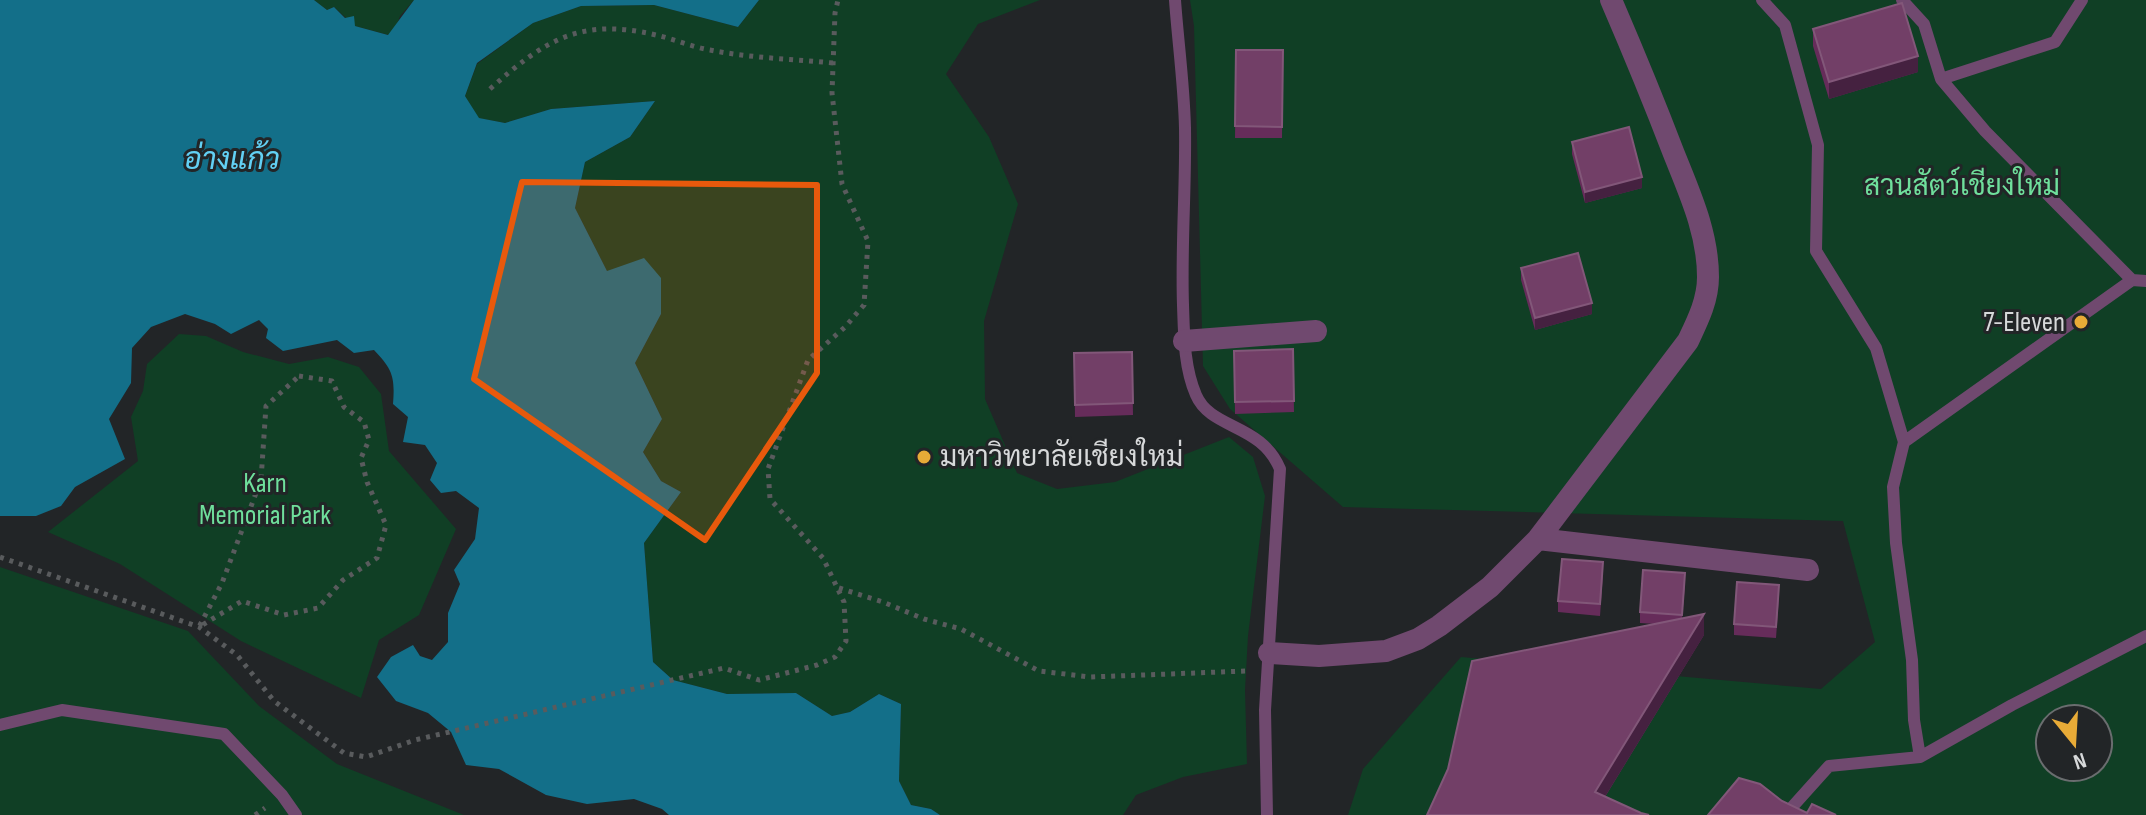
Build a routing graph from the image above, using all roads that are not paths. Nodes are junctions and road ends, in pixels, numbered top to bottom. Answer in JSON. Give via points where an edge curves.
{"nodes":[{"id":1,"x":1175,"y":0,"type":"edge"},
{"id":2,"x":1611,"y":0,"type":"edge"},
{"id":3,"x":1762,"y":0,"type":"edge"},
{"id":4,"x":1902,"y":0,"type":"edge"},
{"id":5,"x":2082,"y":0,"type":"edge"},
{"id":6,"x":1941,"y":79,"type":"junction"},
{"id":7,"x":2139,"y":281,"type":"edge"},
{"id":8,"x":1316,"y":331,"type":"dead end"},
{"id":9,"x":1184,"y":341,"type":"junction"},
{"id":10,"x":1904,"y":442,"type":"junction"},
{"id":11,"x":1538,"y":539,"type":"junction"},
{"id":12,"x":1808,"y":570,"type":"dead end"},
{"id":13,"x":2146,"y":636,"type":"edge"},
{"id":14,"x":1268,"y":662,"type":"junction"},
{"id":15,"x":0,"y":725,"type":"edge"},
{"id":16,"x":1920,"y":757,"type":"junction"},
{"id":17,"x":296,"y":815,"type":"edge"},
{"id":18,"x":1267,"y":815,"type":"edge"},
{"id":19,"x":1785,"y":815,"type":"edge"}],
"edges":[{"from":1,"to":9,"type":"lane","via":[[1185,128]]},
{"from":2,"to":11,"type":"street","via":[[1698,215],[1707,245],[1708,280],[1703,310],[1688,341]]},
{"from":3,"to":10,"type":"lane","via":[[1785,25],[1818,145],[1816,251],[1876,348]]},
{"from":4,"to":6,"type":"lane","via":[[1924,24]]},
{"from":5,"to":6,"type":"lane","via":[[2055,42]]},
{"from":6,"to":7,"type":"lane","via":[[1985,131]]},
{"from":7,"to":10,"type":"lane"},
{"from":8,"to":9,"type":"street"},
{"from":9,"to":14,"type":"lane","via":[[1197,398],[1207,413],[1266,447],[1280,469]]},
{"from":10,"to":16,"type":"lane","via":[[1893,487]]},
{"from":11,"to":12,"type":"street"},
{"from":11,"to":14,"type":"street","via":[[1490,587],[1418,639],[1386,651]]},
{"from":13,"to":16,"type":"lane"},
{"from":14,"to":18,"type":"lane"},
{"from":15,"to":17,"type":"lane","via":[[62,710],[224,734]]},
{"from":16,"to":19,"type":"lane","via":[[1829,766]]}]}
